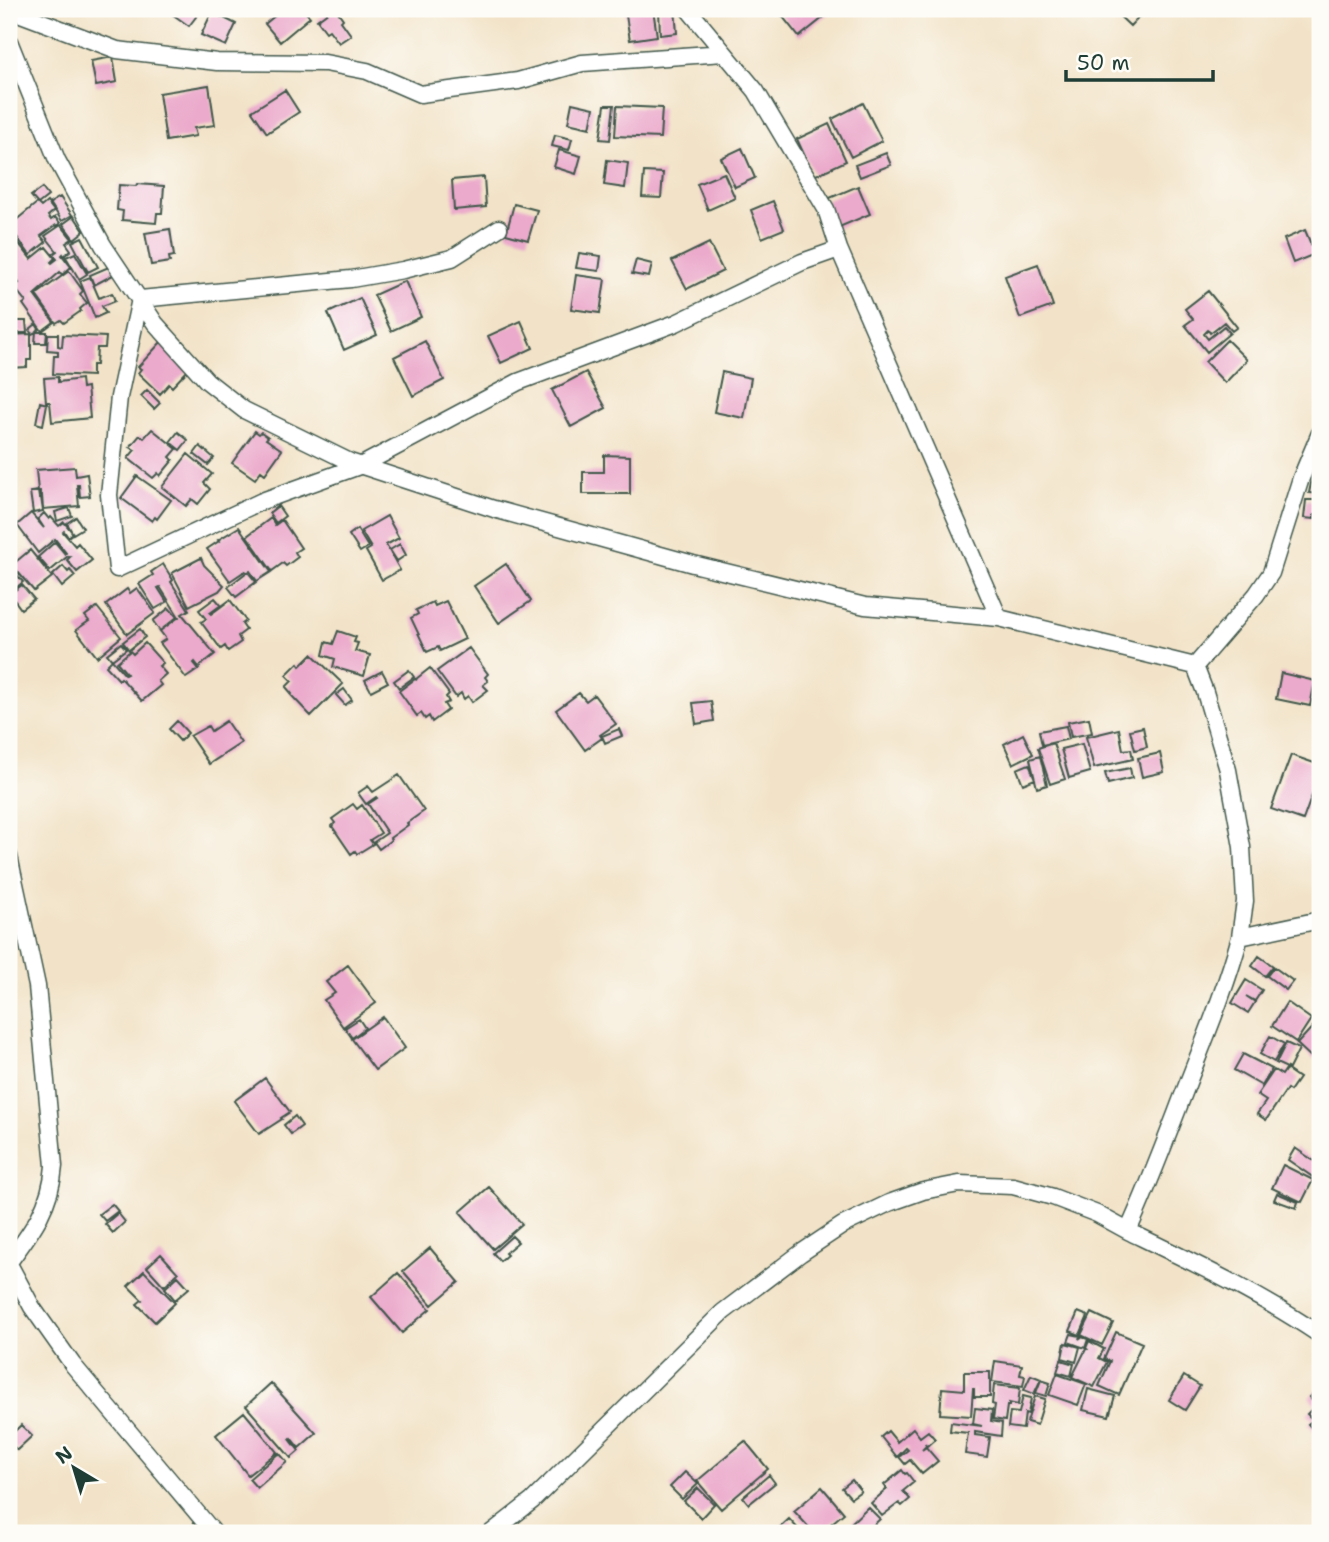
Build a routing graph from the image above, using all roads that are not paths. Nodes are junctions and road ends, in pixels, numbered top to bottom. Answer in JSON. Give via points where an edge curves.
{"nodes":[{"id":1,"x":12,"y":9,"type":"edge"},
{"id":2,"x":688,"y":9,"type":"edge"},
{"id":3,"x":9,"y":41,"type":"edge"},
{"id":4,"x":724,"y":53,"type":"junction"},
{"id":5,"x":499,"y":228,"type":"dead end"},
{"id":6,"x":839,"y":249,"type":"junction"},
{"id":7,"x":140,"y":299,"type":"junction"},
{"id":8,"x":1320,"y":433,"type":"edge"},
{"id":9,"x":362,"y":465,"type":"junction"},
{"id":10,"x":999,"y":618,"type":"junction"},
{"id":11,"x":1195,"y":666,"type":"junction"},
{"id":12,"x":9,"y":856,"type":"edge"},
{"id":13,"x":1320,"y":920,"type":"edge"},
{"id":14,"x":1240,"y":937,"type":"junction"},
{"id":15,"x":1128,"y":1231,"type":"junction"},
{"id":16,"x":9,"y":1263,"type":"edge"},
{"id":17,"x":1320,"y":1335,"type":"edge"},
{"id":18,"x":214,"y":1533,"type":"edge"},
{"id":19,"x":491,"y":1533,"type":"edge"}],
"edges":[{"from":1,"to":4,"type":"street","via":[[117,50],[217,62],[325,63],[367,71],[421,94],[519,81],[582,64]]},
{"from":2,"to":4,"type":"street"},
{"from":3,"to":7,"type":"street","via":[[57,160],[103,244]]},
{"from":4,"to":6,"type":"street","via":[[756,92],[826,209]]},
{"from":5,"to":7,"type":"street","via":[[452,258],[403,270]]},
{"from":6,"to":9,"type":"street","via":[[676,323],[518,382]]},
{"from":6,"to":10,"type":"street"},
{"from":7,"to":9,"type":"street","via":[[155,323],[207,381],[244,410]]},
{"from":7,"to":9,"type":"street","via":[[119,397],[109,495],[117,569],[262,501]]},
{"from":8,"to":11,"type":"street","via":[[1271,573]]},
{"from":9,"to":10,"type":"street","via":[[494,509],[852,603]]},
{"from":10,"to":11,"type":"street"},
{"from":11,"to":14,"type":"street","via":[[1228,770],[1242,847],[1245,901]]},
{"from":12,"to":16,"type":"street","via":[[37,986],[54,1167],[36,1226]]},
{"from":13,"to":14,"type":"street"},
{"from":14,"to":15,"type":"street","via":[[1213,1020]]},
{"from":15,"to":17,"type":"street","via":[[1216,1273]]},
{"from":15,"to":19,"type":"street","via":[[1097,1214],[1013,1186],[958,1184],[878,1208],[801,1253],[723,1312],[532,1501]]},
{"from":16,"to":18,"type":"street","via":[[32,1307],[73,1365]]}]}
